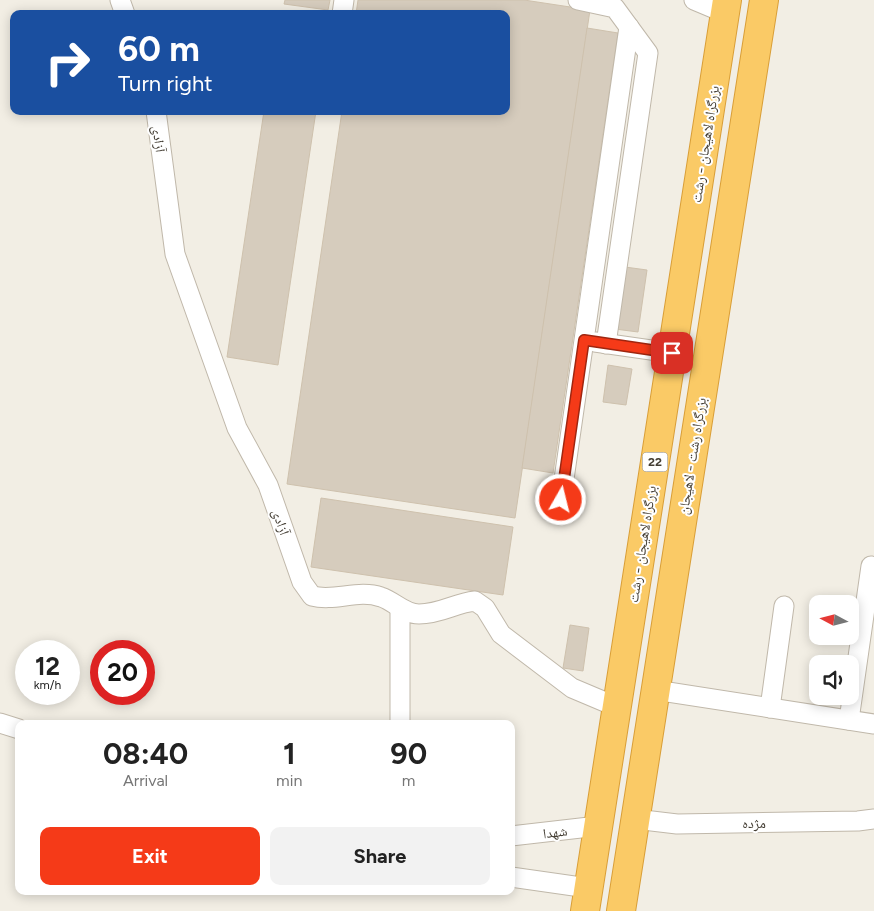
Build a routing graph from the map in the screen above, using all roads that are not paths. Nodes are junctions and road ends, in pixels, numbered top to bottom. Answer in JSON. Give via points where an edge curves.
{"nodes":[{"id":1,"x":578,"y":0,"type":"edge"},
{"id":2,"x":694,"y":0,"type":"edge"},
{"id":3,"x":726,"y":7,"type":"edge"},
{"id":4,"x":762,"y":9,"type":"edge"},
{"id":5,"x":629,"y":27,"type":"junction"},
{"id":6,"x":157,"y":115,"type":"edge"},
{"id":7,"x":584,"y":340,"type":"junction"},
{"id":8,"x":606,"y":344,"type":"junction"},
{"id":9,"x":672,"y":353,"type":"junction"},
{"id":10,"x":561,"y":500,"type":"dead end"},
{"id":11,"x":874,"y":567,"type":"edge"},
{"id":12,"x":784,"y":606,"type":"dead end"},
{"id":13,"x":400,"y":609,"type":"junction"},
{"id":14,"x":655,"y":690,"type":"junction"},
{"id":15,"x":616,"y":708,"type":"junction"},
{"id":16,"x":770,"y":708,"type":"junction"},
{"id":17,"x":400,"y":720,"type":"edge"},
{"id":18,"x":848,"y":720,"type":"junction"},
{"id":19,"x":0,"y":723,"type":"edge"},
{"id":20,"x":874,"y":724,"type":"edge"},
{"id":21,"x":15,"y":728,"type":"edge"},
{"id":22,"x":635,"y":818,"type":"junction"},
{"id":23,"x":874,"y":818,"type":"edge"},
{"id":24,"x":598,"y":826,"type":"junction"},
{"id":25,"x":515,"y":836,"type":"edge"},
{"id":26,"x":515,"y":878,"type":"edge"},
{"id":27,"x":586,"y":900,"type":"edge"},
{"id":28,"x":621,"y":911,"type":"edge"}],
"edges":[{"from":1,"to":5,"type":"street","via":[[615,8]]},
{"from":2,"to":3,"type":"street"},
{"from":3,"to":4,"type":"highway"},
{"from":3,"to":9,"type":"highway","name":"بزرگراه لاهیجان - رشت","number":"22"},
{"from":4,"to":14,"type":"highway","name":"بزرگراه رشت - لاهیجان"},
{"from":5,"to":7,"type":"street"},
{"from":5,"to":8,"type":"street","via":[[648,53]]},
{"from":6,"to":13,"type":"street","name":"آزادی","via":[[175,254],[237,428],[268,485],[302,582],[312,596],[323,599],[361,594],[381,597]]},
{"from":7,"to":8,"type":"street"},
{"from":7,"to":10,"type":"street"},
{"from":8,"to":9,"type":"street"},
{"from":9,"to":15,"type":"highway","name":"بزرگراه لاهیجان - رشت","number":"22"},
{"from":11,"to":18,"type":"street","via":[[871,566]]},
{"from":12,"to":16,"type":"street"},
{"from":13,"to":15,"type":"street","name":"آزادی","via":[[417,614],[444,611],[462,602],[475,601],[485,608],[501,634],[556,676],[572,688]]},
{"from":13,"to":17,"type":"street"},
{"from":14,"to":16,"type":"street"},
{"from":14,"to":22,"type":"highway","name":"بزرگراه رشت - لاهیجان"},
{"from":15,"to":24,"type":"highway","name":"بزرگراه لاهیجان - رشت","number":"22"},
{"from":16,"to":18,"type":"street"},
{"from":18,"to":20,"type":"street"},
{"from":19,"to":21,"type":"street"},
{"from":22,"to":23,"type":"street","name":"مژده","via":[[677,824],[830,822]]},
{"from":22,"to":28,"type":"highway","name":"بزرگراه رشت - لاهیجان"},
{"from":24,"to":25,"type":"street","name":"شهدا"},
{"from":24,"to":27,"type":"highway","name":"بزرگراه لاهیجان - رشت","number":"22"},
{"from":26,"to":27,"type":"street"}]}
